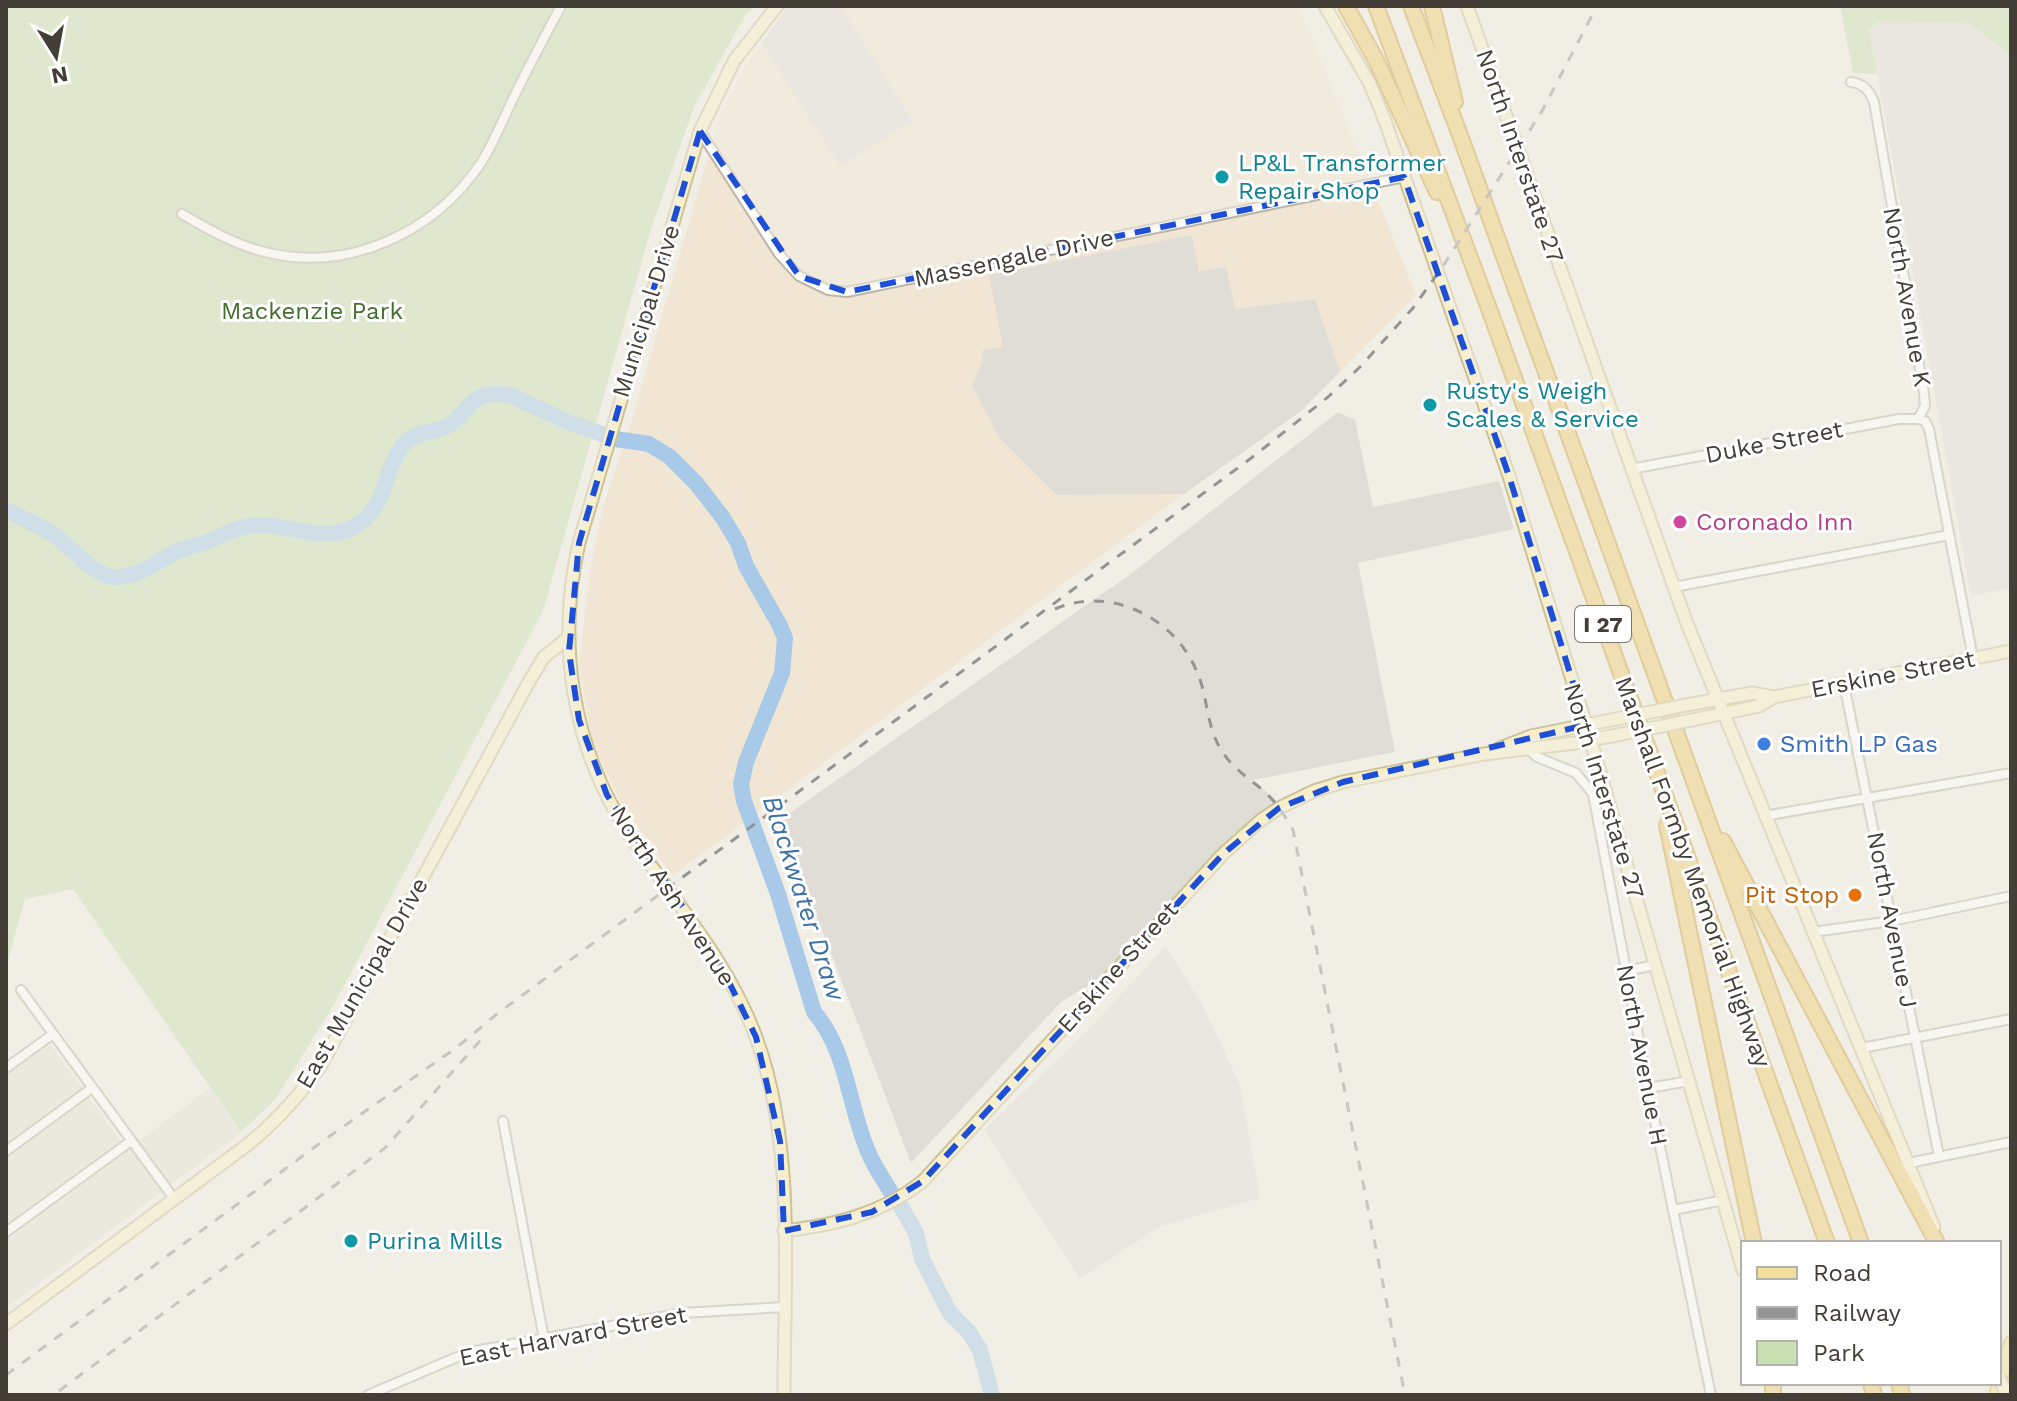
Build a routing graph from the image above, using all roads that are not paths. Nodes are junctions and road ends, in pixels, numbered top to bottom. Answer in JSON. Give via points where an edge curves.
{"nodes":[{"id":1,"x":561,"y":6,"type":"edge"},
{"id":2,"x":777,"y":6,"type":"edge"},
{"id":3,"x":1325,"y":6,"type":"edge"},
{"id":4,"x":1346,"y":6,"type":"edge"},
{"id":5,"x":1376,"y":6,"type":"edge"},
{"id":6,"x":1411,"y":6,"type":"edge"},
{"id":7,"x":1432,"y":6,"type":"edge"},
{"id":8,"x":1467,"y":6,"type":"edge"},
{"id":9,"x":1851,"y":82,"type":"dead end"},
{"id":10,"x":700,"y":131,"type":"junction"},
{"id":11,"x":1461,"y":138,"type":"junction"},
{"id":12,"x":1404,"y":177,"type":"junction"},
{"id":13,"x":182,"y":214,"type":"dead end"},
{"id":14,"x":1489,"y":309,"type":"junction"},
{"id":15,"x":1918,"y":419,"type":"junction"},
{"id":16,"x":1631,"y":469,"type":"junction"},
{"id":17,"x":1949,"y":535,"type":"junction"},
{"id":18,"x":1674,"y":587,"type":"junction"},
{"id":19,"x":569,"y":637,"type":"junction"},
{"id":20,"x":2011,"y":651,"type":"edge"},
{"id":21,"x":1973,"y":658,"type":"junction"},
{"id":22,"x":1844,"y":684,"type":"junction"},
{"id":23,"x":1774,"y":697,"type":"junction"},
{"id":24,"x":1717,"y":699,"type":"junction"},
{"id":25,"x":1723,"y":714,"type":"junction"},
{"id":26,"x":1586,"y":725,"type":"junction"},
{"id":27,"x":1591,"y":741,"type":"junction"},
{"id":28,"x":1648,"y":747,"type":"junction"},
{"id":29,"x":1528,"y":749,"type":"junction"},
{"id":30,"x":1484,"y":754,"type":"junction"},
{"id":31,"x":2011,"y":773,"type":"edge"},
{"id":32,"x":1867,"y":799,"type":"junction"},
{"id":33,"x":1700,"y":800,"type":"junction"},
{"id":34,"x":1764,"y":816,"type":"junction"},
{"id":35,"x":2011,"y":896,"type":"edge"},
{"id":36,"x":1892,"y":921,"type":"junction"},
{"id":37,"x":1813,"y":932,"type":"junction"},
{"id":38,"x":1655,"y":965,"type":"junction"},
{"id":39,"x":1626,"y":971,"type":"junction"},
{"id":40,"x":21,"y":990,"type":"dead end"},
{"id":41,"x":2011,"y":1019,"type":"edge"},
{"id":42,"x":53,"y":1034,"type":"junction"},
{"id":43,"x":1916,"y":1038,"type":"junction"},
{"id":44,"x":1862,"y":1048,"type":"junction"},
{"id":45,"x":6,"y":1068,"type":"edge"},
{"id":46,"x":1690,"y":1081,"type":"junction"},
{"id":47,"x":92,"y":1088,"type":"junction"},
{"id":48,"x":1648,"y":1088,"type":"junction"},
{"id":49,"x":503,"y":1121,"type":"dead end"},
{"id":50,"x":131,"y":1141,"type":"junction"},
{"id":51,"x":2011,"y":1142,"type":"edge"},
{"id":52,"x":6,"y":1151,"type":"edge"},
{"id":53,"x":1939,"y":1156,"type":"junction"},
{"id":54,"x":1909,"y":1163,"type":"junction"},
{"id":55,"x":175,"y":1200,"type":"junction"},
{"id":56,"x":1724,"y":1200,"type":"junction"},
{"id":57,"x":1673,"y":1210,"type":"junction"},
{"id":58,"x":784,"y":1231,"type":"junction"},
{"id":59,"x":6,"y":1232,"type":"edge"},
{"id":60,"x":1754,"y":1241,"type":"edge"},
{"id":61,"x":1826,"y":1241,"type":"edge"},
{"id":62,"x":1860,"y":1241,"type":"edge"},
{"id":63,"x":1939,"y":1241,"type":"edge"},
{"id":64,"x":1939,"y":1241,"type":"edge"},
{"id":65,"x":1741,"y":1263,"type":"edge"},
{"id":66,"x":785,"y":1307,"type":"junction"},
{"id":67,"x":6,"y":1324,"type":"edge"},
{"id":68,"x":544,"y":1339,"type":"junction"},
{"id":69,"x":2011,"y":1343,"type":"edge"},
{"id":70,"x":2001,"y":1378,"type":"edge"},
{"id":71,"x":368,"y":1395,"type":"edge"},
{"id":72,"x":784,"y":1395,"type":"edge"},
{"id":73,"x":1711,"y":1395,"type":"edge"}],
"edges":[{"from":1,"to":13,"type":"street","via":[[480,163],[447,203],[399,235],[355,253],[295,257],[260,250]]},
{"from":2,"to":10,"type":"street","name":"Municipal Drive","via":[[734,61]]},
{"from":3,"to":12,"type":"street","name":"North Interstate 27","via":[[1370,84]]},
{"from":4,"to":14,"type":"highway","via":[[1384,75]]},
{"from":5,"to":14,"type":"highway","name":"Marshall Formby Memorial Highway","number":"I 27"},
{"from":6,"to":11,"type":"highway","name":"Marshall Formby Memorial Highway","number":"I 27"},
{"from":7,"to":11,"type":"highway"},
{"from":8,"to":16,"type":"street","name":"North Interstate 27"},
{"from":9,"to":15,"type":"street","name":"North Avenue K","via":[[1870,91],[1874,102],[1924,393]]},
{"from":10,"to":12,"type":"street","name":"Massengale Drive","via":[[779,254],[799,276],[828,290],[847,292]]},
{"from":10,"to":19,"type":"street","name":"Municipal Drive","via":[[573,568]]},
{"from":11,"to":33,"type":"highway","name":"Marshall Formby Memorial Highway","number":"I 27"},
{"from":12,"to":26,"type":"street","name":"North Interstate 27","via":[[1509,476]]},
{"from":14,"to":28,"type":"highway","name":"Marshall Formby Memorial Highway","number":"I 27"},
{"from":15,"to":16,"type":"street","name":"Duke Street"},
{"from":15,"to":17,"type":"street","name":"North Avenue K","via":[[1929,429]]},
{"from":16,"to":18,"type":"street","name":"North Interstate 27"},
{"from":17,"to":18,"type":"street"},
{"from":17,"to":21,"type":"street","name":"North Avenue K"},
{"from":18,"to":24,"type":"street","name":"North Interstate 27"},
{"from":19,"to":55,"type":"street","name":"East Municipal Drive","via":[[544,657],[530,680],[320,1067],[269,1128]]},
{"from":19,"to":58,"type":"street","name":"North Ash Avenue","via":[[579,720],[607,795],[716,956],[756,1037],[780,1141]]},
{"from":20,"to":21,"type":"street","name":"Erskine Street"},
{"from":21,"to":22,"type":"street","name":"Erskine Street"},
{"from":22,"to":23,"type":"street","name":"Erskine Street"},
{"from":22,"to":32,"type":"street","name":"North Avenue J"},
{"from":23,"to":24,"type":"street","name":"Erskine Street","via":[[1752,693]]},
{"from":23,"to":25,"type":"street","name":"Erskine Street"},
{"from":24,"to":25,"type":"street","name":"North Interstate 27"},
{"from":24,"to":26,"type":"street","name":"Erskine Street","bridge":true},
{"from":25,"to":27,"type":"street","name":"Erskine Street","bridge":true},
{"from":25,"to":34,"type":"street","name":"North Interstate 27"},
{"from":26,"to":27,"type":"street","name":"North Interstate 27"},
{"from":26,"to":30,"type":"street","name":"Erskine Street","via":[[1531,736]]},
{"from":27,"to":29,"type":"street","name":"Erskine Street"},
{"from":27,"to":38,"type":"street","name":"North Interstate 27"},
{"from":28,"to":60,"type":"highway"},
{"from":28,"to":61,"type":"highway","name":"Marshall Formby Memorial Highway","number":"I 27"},
{"from":29,"to":30,"type":"street","name":"Erskine Street"},
{"from":29,"to":39,"type":"street","name":"North Avenue H","via":[[1576,773],[1593,794]]},
{"from":30,"to":58,"type":"street","name":"Erskine Street","via":[[1343,782],[1297,798],[1261,820],[1202,875],[923,1181],[872,1212]]},
{"from":31,"to":32,"type":"street"},
{"from":32,"to":34,"type":"street"},
{"from":32,"to":36,"type":"street","name":"North Avenue J"},
{"from":33,"to":62,"type":"highway","name":"Marshall Formby Memorial Highway","number":"I 27"},
{"from":33,"to":63,"type":"highway"},
{"from":34,"to":37,"type":"street","name":"North Interstate 27"},
{"from":35,"to":36,"type":"street"},
{"from":36,"to":37,"type":"street"},
{"from":36,"to":43,"type":"street","name":"North Avenue J"},
{"from":37,"to":44,"type":"street","name":"North Interstate 27"},
{"from":38,"to":39,"type":"street"},
{"from":38,"to":46,"type":"street","name":"North Interstate 27"},
{"from":39,"to":48,"type":"street","name":"North Avenue H"},
{"from":40,"to":42,"type":"street"},
{"from":41,"to":43,"type":"street"},
{"from":42,"to":45,"type":"street"},
{"from":42,"to":47,"type":"street"},
{"from":43,"to":44,"type":"street"},
{"from":43,"to":53,"type":"street","name":"North Avenue J"},
{"from":44,"to":54,"type":"street","name":"North Interstate 27"},
{"from":46,"to":48,"type":"street"},
{"from":46,"to":56,"type":"street","name":"North Interstate 27"},
{"from":47,"to":50,"type":"street"},
{"from":47,"to":52,"type":"street"},
{"from":48,"to":57,"type":"street","name":"North Avenue H"},
{"from":49,"to":68,"type":"street"},
{"from":50,"to":55,"type":"street"},
{"from":50,"to":59,"type":"street"},
{"from":51,"to":53,"type":"street"},
{"from":53,"to":54,"type":"street"},
{"from":54,"to":64,"type":"street","name":"North Interstate 27"},
{"from":55,"to":67,"type":"street","name":"East Municipal Drive"},
{"from":56,"to":57,"type":"street"},
{"from":56,"to":65,"type":"street","name":"North Interstate 27"},
{"from":57,"to":73,"type":"street","name":"North Avenue H"},
{"from":58,"to":66,"type":"street","name":"North Ash Avenue"},
{"from":66,"to":68,"type":"street","name":"East Harvard Street","via":[[683,1313]]},
{"from":66,"to":72,"type":"street","name":"North Ash Avenue"},
{"from":68,"to":71,"type":"street","name":"East Harvard Street","via":[[469,1352]]},
{"from":69,"to":70,"type":"main road"}]}
